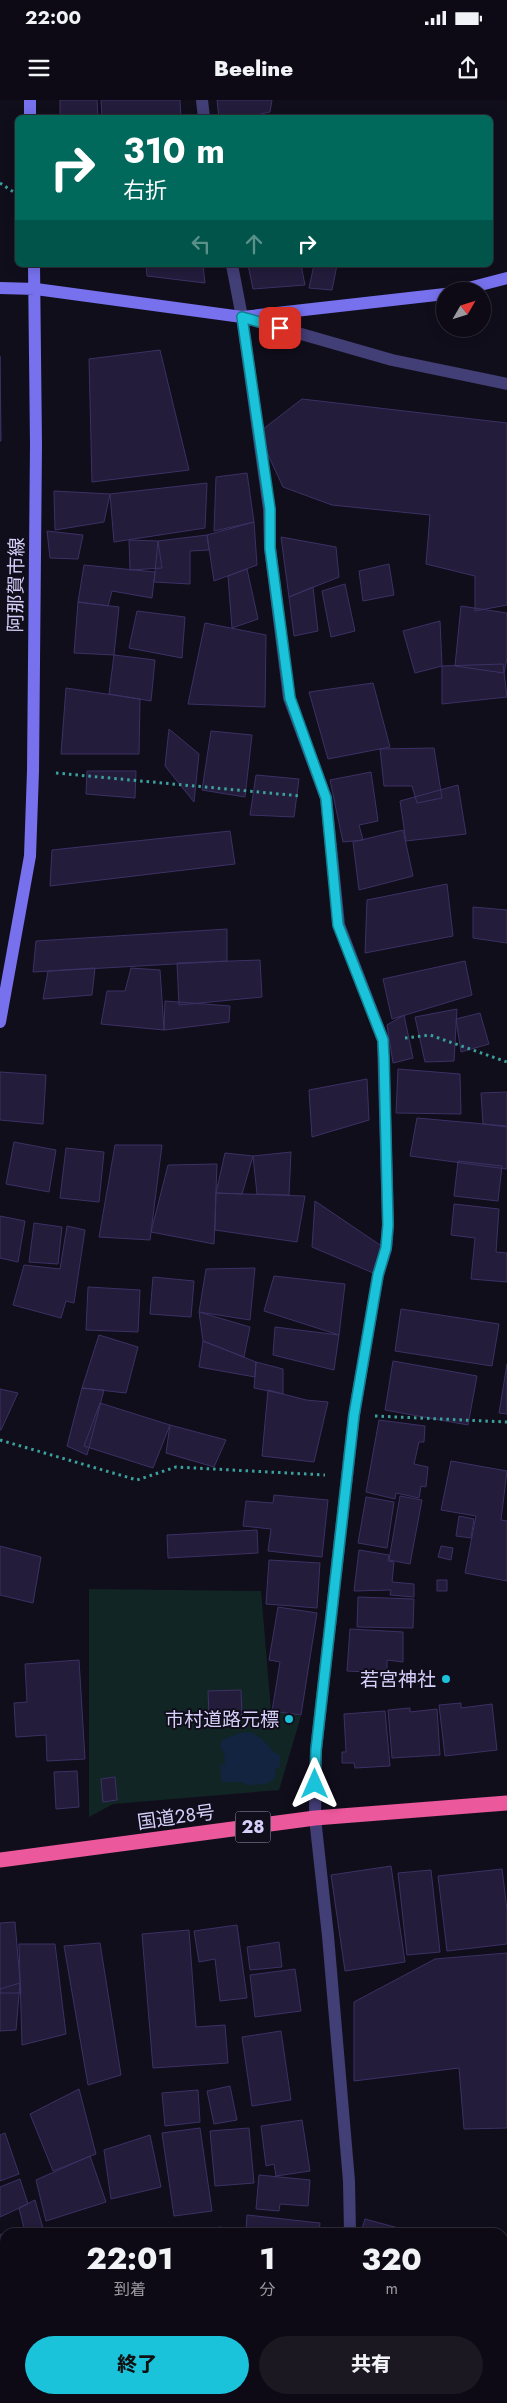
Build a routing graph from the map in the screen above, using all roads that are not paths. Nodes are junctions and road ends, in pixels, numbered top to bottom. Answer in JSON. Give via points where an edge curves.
{"nodes":[{"id":1,"x":30,"y":100,"type":"edge"},
{"id":2,"x":202,"y":100,"type":"edge"},
{"id":3,"x":30,"y":115,"type":"edge"},
{"id":4,"x":204,"y":115,"type":"edge"},
{"id":5,"x":34,"y":267,"type":"edge"},
{"id":6,"x":232,"y":267,"type":"edge"},
{"id":7,"x":507,"y":278,"type":"edge"},
{"id":8,"x":491,"y":282,"type":"edge"},
{"id":9,"x":0,"y":288,"type":"edge"},
{"id":10,"x":36,"y":288,"type":"junction"},
{"id":11,"x":436,"y":295,"type":"edge"},
{"id":12,"x":242,"y":317,"type":"junction"},
{"id":13,"x":507,"y":384,"type":"edge"},
{"id":14,"x":0,"y":1022,"type":"edge"},
{"id":15,"x":507,"y":1803,"type":"edge"},
{"id":16,"x":315,"y":1818,"type":"junction"},
{"id":17,"x":0,"y":1860,"type":"edge"},
{"id":18,"x":350,"y":2228,"type":"edge"}],
"edges":[{"from":1,"to":3,"type":"main road"},
{"from":2,"to":4,"type":"street"},
{"from":5,"to":10,"type":"main road","name":"阿那賀市線"},
{"from":6,"to":12,"type":"street"},
{"from":7,"to":8,"type":"main road"},
{"from":9,"to":10,"type":"main road"},
{"from":10,"to":12,"type":"main road"},
{"from":10,"to":14,"type":"main road","name":"阿那賀市線","via":[[30,856]]},
{"from":11,"to":12,"type":"main road"},
{"from":12,"to":13,"type":"street","via":[[392,360]]},
{"from":12,"to":16,"type":"street","via":[[270,509],[270,548],[290,698],[326,798],[338,925],[383,1040],[387,1233],[354,1415],[316,1750]]},
{"from":15,"to":16,"type":"highway","name":"国道28号","number":"28"},
{"from":16,"to":17,"type":"highway","name":"国道28号","number":"28"},
{"from":16,"to":18,"type":"street","via":[[328,1936]]}]}
